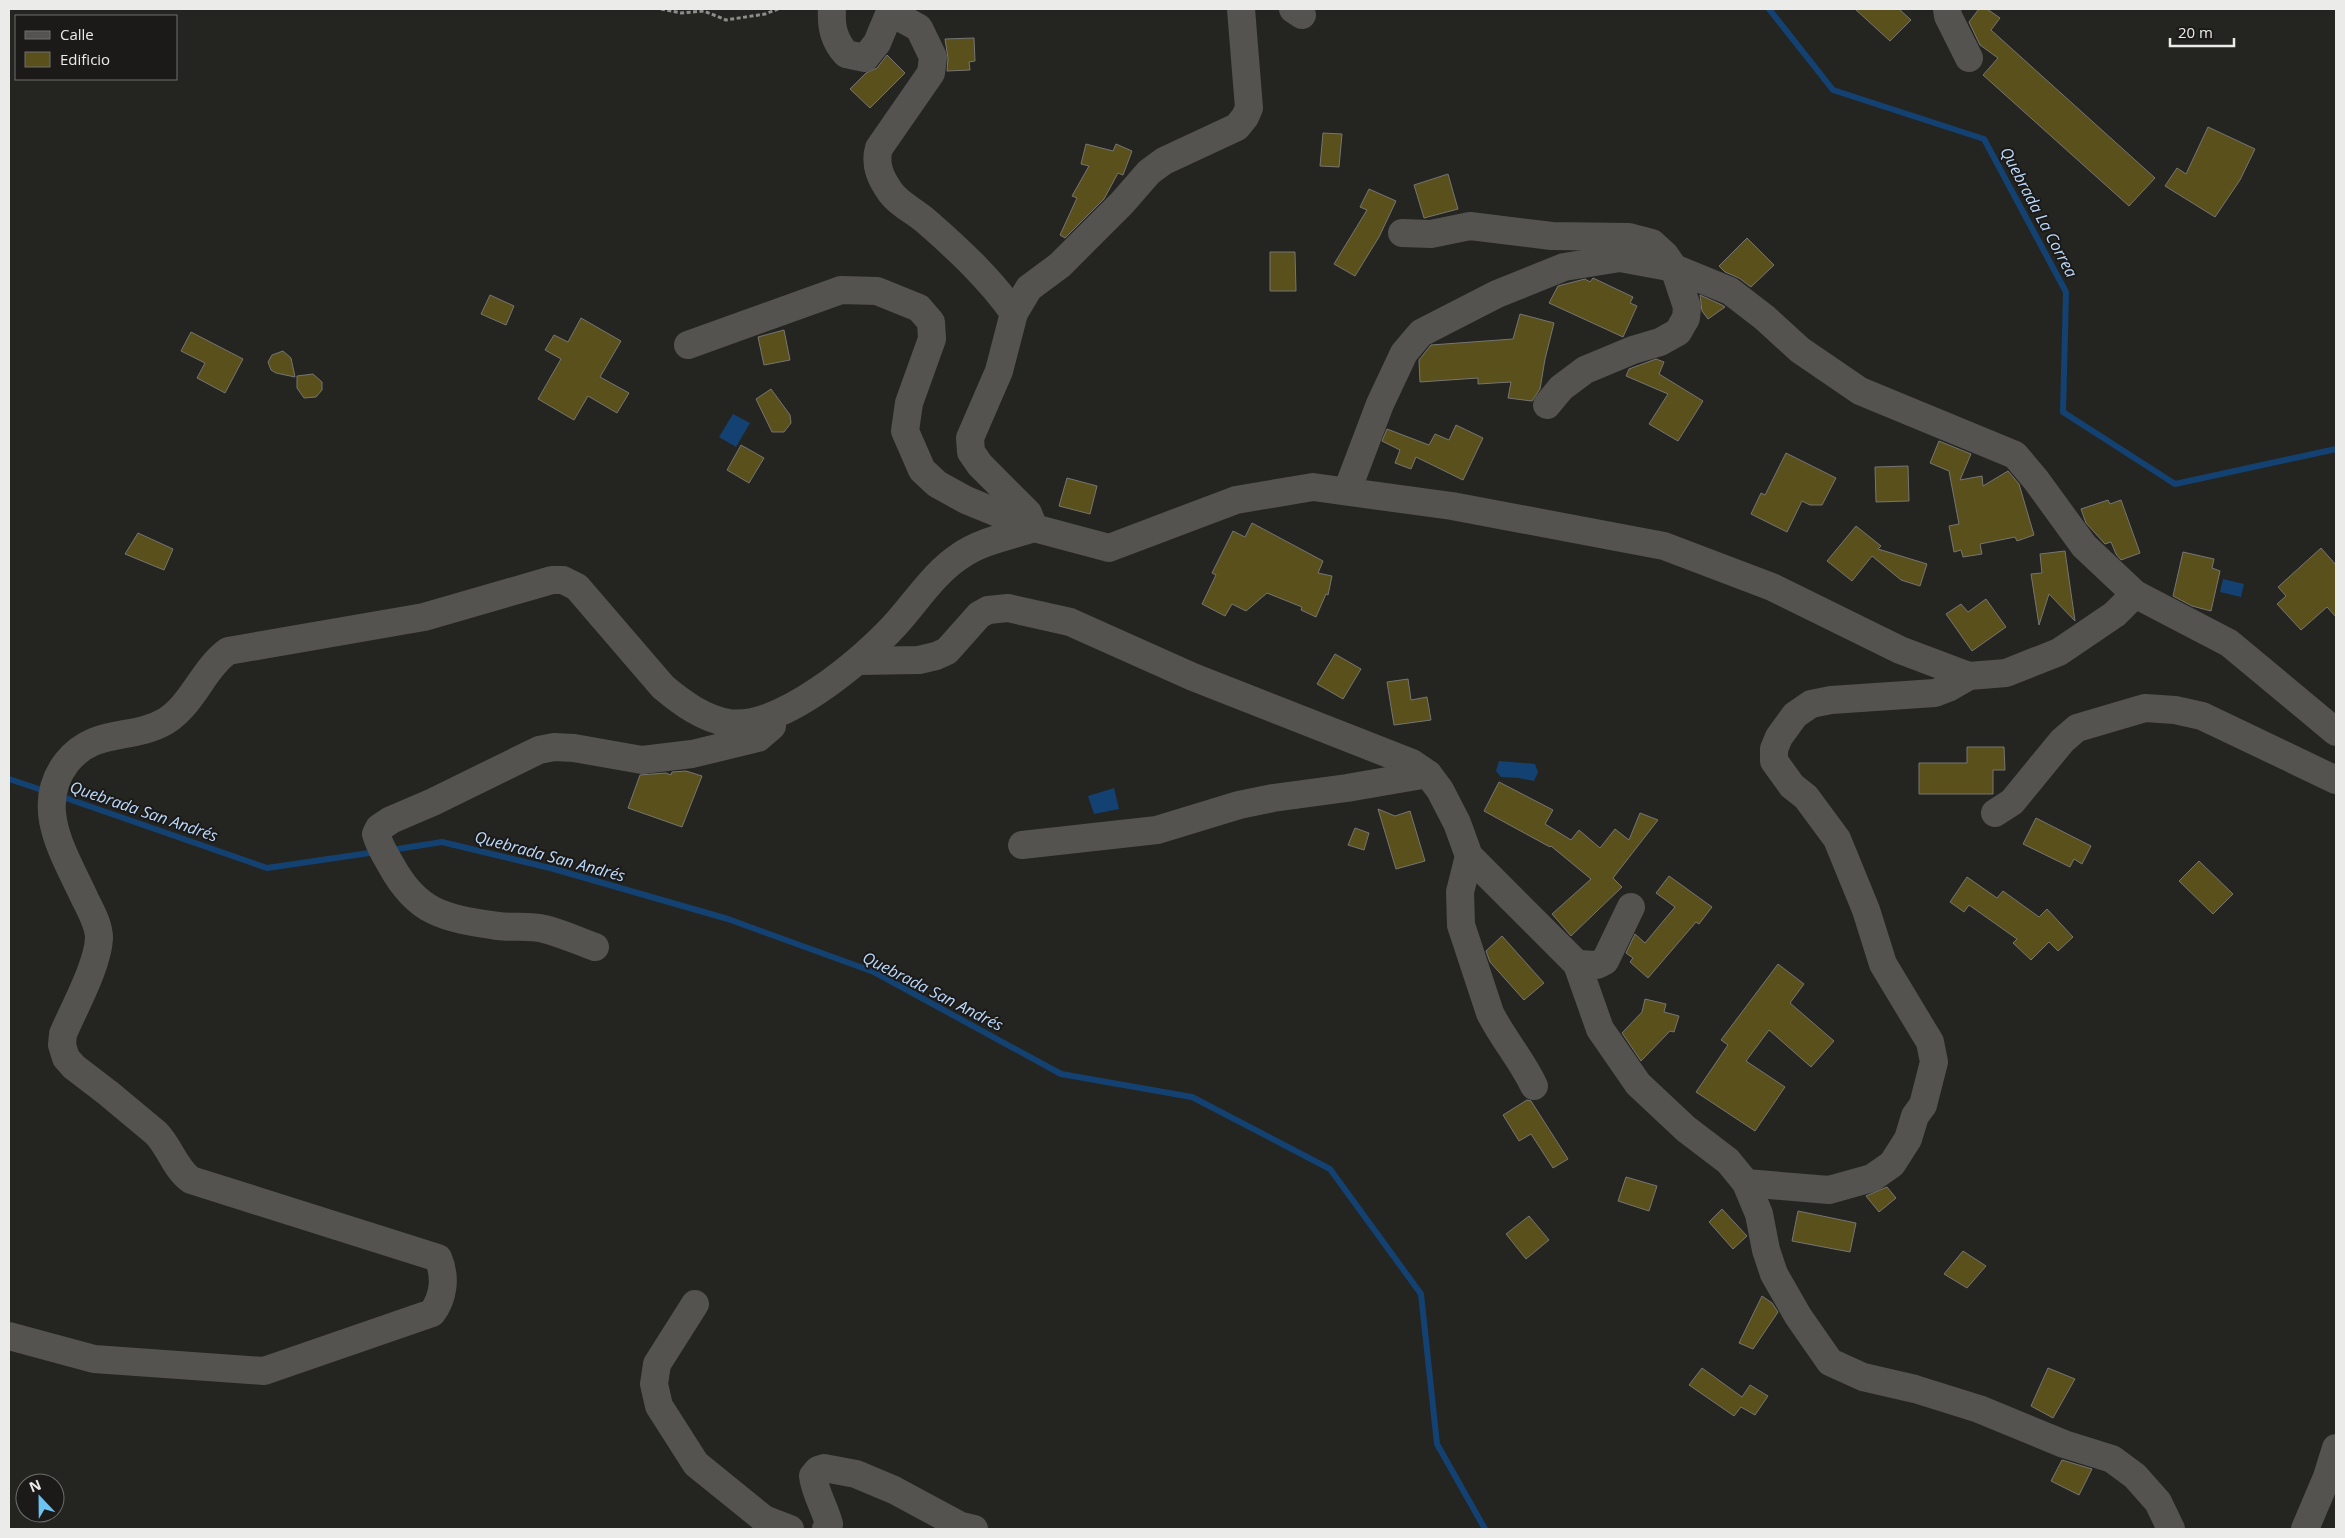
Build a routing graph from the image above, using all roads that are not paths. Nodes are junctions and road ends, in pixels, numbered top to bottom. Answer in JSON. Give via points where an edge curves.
{"nodes":[{"id":1,"x":832,"y":9,"type":"edge"},
{"id":2,"x":1241,"y":9,"type":"edge"},
{"id":3,"x":1948,"y":9,"type":"edge"},
{"id":4,"x":890,"y":10,"type":"edge"},
{"id":5,"x":1969,"y":58,"type":"dead end"},
{"id":6,"x":1402,"y":233,"type":"dead end"},
{"id":7,"x":1674,"y":268,"type":"junction"},
{"id":8,"x":1014,"y":313,"type":"junction"},
{"id":9,"x":688,"y":345,"type":"dead end"},
{"id":10,"x":1547,"y":405,"type":"dead end"},
{"id":11,"x":1347,"y":491,"type":"junction"},
{"id":12,"x":1034,"y":528,"type":"junction"},
{"id":13,"x":2135,"y":594,"type":"junction"},
{"id":14,"x":860,"y":661,"type":"junction"},
{"id":15,"x":1968,"y":676,"type":"junction"},
{"id":16,"x":795,"y":705,"type":"junction"},
{"id":17,"x":2336,"y":732,"type":"edge"},
{"id":18,"x":1428,"y":774,"type":"junction"},
{"id":19,"x":2336,"y":780,"type":"edge"},
{"id":20,"x":1995,"y":813,"type":"dead end"},
{"id":21,"x":1022,"y":845,"type":"dead end"},
{"id":22,"x":1469,"y":856,"type":"junction"},
{"id":23,"x":1631,"y":907,"type":"dead end"},
{"id":24,"x":595,"y":947,"type":"dead end"},
{"id":25,"x":1577,"y":964,"type":"junction"},
{"id":26,"x":1534,"y":1086,"type":"dead end"},
{"id":27,"x":1746,"y":1183,"type":"junction"},
{"id":28,"x":695,"y":1304,"type":"dead end"},
{"id":29,"x":9,"y":1336,"type":"edge"},
{"id":30,"x":2336,"y":1448,"type":"edge"},
{"id":31,"x":790,"y":1529,"type":"edge"},
{"id":32,"x":826,"y":1529,"type":"edge"},
{"id":33,"x":974,"y":1529,"type":"edge"},
{"id":34,"x":2171,"y":1529,"type":"edge"},
{"id":35,"x":2305,"y":1529,"type":"edge"}],
"edges":[{"from":1,"to":4,"type":"street","via":[[831,24],[836,42],[846,54],[865,58],[877,43]]},
{"from":2,"to":8,"type":"street","via":[[1249,108],[1245,117],[1237,127],[1164,161],[1149,172],[1060,265],[1029,288]]},
{"from":3,"to":5,"type":"street","via":[[1948,16]]},
{"from":4,"to":8,"type":"street","via":[[918,28],[933,57],[931,73],[879,148],[876,158],[880,176],[892,195],[925,220],[985,277]]},
{"from":6,"to":7,"type":"street","via":[[1431,234],[1470,226],[1552,236],[1629,237],[1652,243]]},
{"from":7,"to":10,"type":"street","via":[[1687,307],[1686,318],[1678,332],[1586,370],[1561,388]]},
{"from":7,"to":11,"type":"street","via":[[1620,258],[1564,268],[1497,294],[1421,333],[1404,353],[1380,404]]},
{"from":7,"to":13,"type":"street","via":[[1730,291],[1766,318],[1800,350],[1860,391],[2015,455],[2084,546]]},
{"from":8,"to":12,"type":"street","via":[[999,371],[970,438],[971,452],[1028,513]]},
{"from":9,"to":12,"type":"street","via":[[841,290],[877,291],[919,308],[931,322],[932,339],[909,403],[905,431],[922,470],[937,484],[966,500]]},
{"from":11,"to":12,"type":"street","via":[[1313,487],[1236,500],[1109,548]]},
{"from":11,"to":15,"type":"street","via":[[1452,506],[1664,546],[1772,587],[1900,650]]},
{"from":12,"to":14,"type":"street","via":[[977,546],[959,556]]},
{"from":13,"to":15,"type":"street","via":[[2115,614],[2059,652],[2006,673]]},
{"from":13,"to":17,"type":"street","via":[[2229,643]]},
{"from":14,"to":16,"type":"street"},
{"from":14,"to":18,"type":"street","via":[[919,660],[936,656],[947,651],[979,615],[988,610],[1008,608],[1070,622],[1193,677],[1412,763]]},
{"from":15,"to":27,"type":"street","via":[[1935,693],[1811,704],[1795,715],[1779,737],[1774,761],[1837,839],[1863,902],[1883,964],[1930,1042],[1934,1062],[1928,1090],[1908,1139],[1892,1164],[1872,1178],[1829,1190]]},
{"from":16,"to":24,"type":"street","via":[[758,738],[692,754],[642,760],[574,748],[538,750],[379,828],[376,834],[384,853],[404,887],[423,906],[443,915],[499,926],[544,929]]},
{"from":16,"to":29,"type":"street","via":[[747,723],[728,723],[702,715],[663,688],[577,586],[564,580],[552,580],[424,617],[228,650],[166,720],[150,728],[90,741],[68,761],[53,789],[54,832],[94,917],[99,937],[96,957],[63,1034],[66,1058],[74,1068],[156,1133],[183,1175],[191,1180],[438,1258],[443,1288],[439,1304],[432,1313],[264,1371],[94,1359]]},
{"from":18,"to":21,"type":"street","via":[[1264,799],[1157,830]]},
{"from":18,"to":22,"type":"street","via":[[1457,824]]},
{"from":19,"to":20,"type":"street","via":[[2202,716],[2145,708],[2077,728],[2062,741],[2012,802]]},
{"from":22,"to":25,"type":"street"},
{"from":22,"to":26,"type":"street","via":[[1460,892],[1462,925],[1490,1013]]},
{"from":23,"to":25,"type":"street","via":[[1605,960],[1597,965]]},
{"from":25,"to":27,"type":"street","via":[[1600,1029],[1638,1084],[1686,1129],[1728,1161]]},
{"from":27,"to":34,"type":"street","via":[[1774,1274],[1830,1362],[1863,1377],[1980,1409],[2064,1444],[2112,1459],[2135,1476],[2158,1502]]},
{"from":28,"to":31,"type":"street","via":[[657,1364],[654,1384],[659,1406],[696,1464],[764,1519]]},
{"from":30,"to":35,"type":"street"},
{"from":32,"to":33,"type":"street","via":[[829,1524],[813,1476],[824,1468],[856,1474]]}]}
